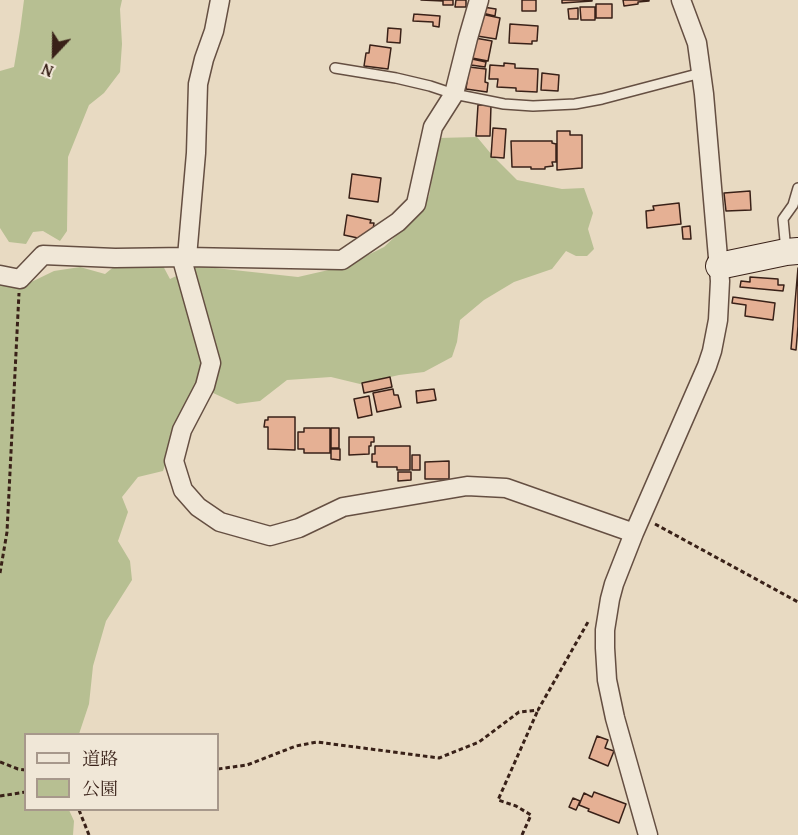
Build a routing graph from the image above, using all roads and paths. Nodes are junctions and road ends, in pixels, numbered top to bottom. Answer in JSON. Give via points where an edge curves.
{"nodes":[{"id":1,"x":220,"y":0,"type":"edge"},
{"id":2,"x":479,"y":0,"type":"edge"},
{"id":3,"x":681,"y":0,"type":"edge"},
{"id":4,"x":335,"y":68,"type":"dead end"},
{"id":5,"x":701,"y":73,"type":"junction"},
{"id":6,"x":454,"y":94,"type":"junction"},
{"id":7,"x":798,"y":188,"type":"edge"},
{"id":8,"x":792,"y":252,"type":"edge"},
{"id":9,"x":187,"y":257,"type":"junction"},
{"id":10,"x":719,"y":266,"type":"junction"},
{"id":11,"x":0,"y":275,"type":"edge"},
{"id":12,"x":20,"y":279,"type":"junction"},
{"id":13,"x":638,"y":525,"type":"junction"},
{"id":14,"x":0,"y":573,"type":"edge"},
{"id":15,"x":610,"y":599,"type":"junction"},
{"id":16,"x":798,"y":602,"type":"edge"},
{"id":17,"x":538,"y":710,"type":"junction"},
{"id":18,"x":0,"y":762,"type":"edge"},
{"id":19,"x":24,"y":770,"type":"edge"},
{"id":20,"x":219,"y":770,"type":"edge"},
{"id":21,"x":24,"y":792,"type":"edge"},
{"id":22,"x":0,"y":796,"type":"edge"},
{"id":23,"x":79,"y":811,"type":"edge"},
{"id":24,"x":89,"y":835,"type":"edge"},
{"id":25,"x":522,"y":835,"type":"edge"},
{"id":26,"x":648,"y":835,"type":"edge"}],
"edges":[{"from":1,"to":9,"type":"street","via":[[198,84]]},
{"from":2,"to":6,"type":"street"},
{"from":3,"to":5,"type":"street","via":[[697,43]]},
{"from":4,"to":6,"type":"lane","via":[[396,78]]},
{"from":5,"to":6,"type":"lane","via":[[574,104],[504,104]]},
{"from":5,"to":10,"type":"street"},
{"from":6,"to":9,"type":"street","via":[[433,127],[416,204],[398,222],[342,260]]},
{"from":7,"to":8,"type":"lane","via":[[783,219]]},
{"from":8,"to":10,"type":"street"},
{"from":9,"to":12,"type":"street","via":[[43,255]]},
{"from":9,"to":13,"type":"street","via":[[183,263],[211,363],[205,386],[182,430],[174,461],[183,490],[198,507],[220,522],[270,536],[299,528],[343,507],[467,486],[506,488]]},
{"from":10,"to":13,"type":"street","via":[[720,296],[712,351]]},
{"from":11,"to":12,"type":"street"},
{"from":12,"to":14,"type":"path","via":[[7,532]]},
{"from":13,"to":15,"type":"street"},
{"from":13,"to":16,"type":"path"},
{"from":15,"to":17,"type":"path","via":[[589,620]]},
{"from":15,"to":26,"type":"street","via":[[605,630],[607,680]]},
{"from":17,"to":20,"type":"path","via":[[519,712],[479,741],[439,758],[317,742],[247,765]]},
{"from":17,"to":25,"type":"path","via":[[498,800],[531,815]]},
{"from":18,"to":19,"type":"path"},
{"from":21,"to":22,"type":"path"},
{"from":23,"to":24,"type":"path"}]}
